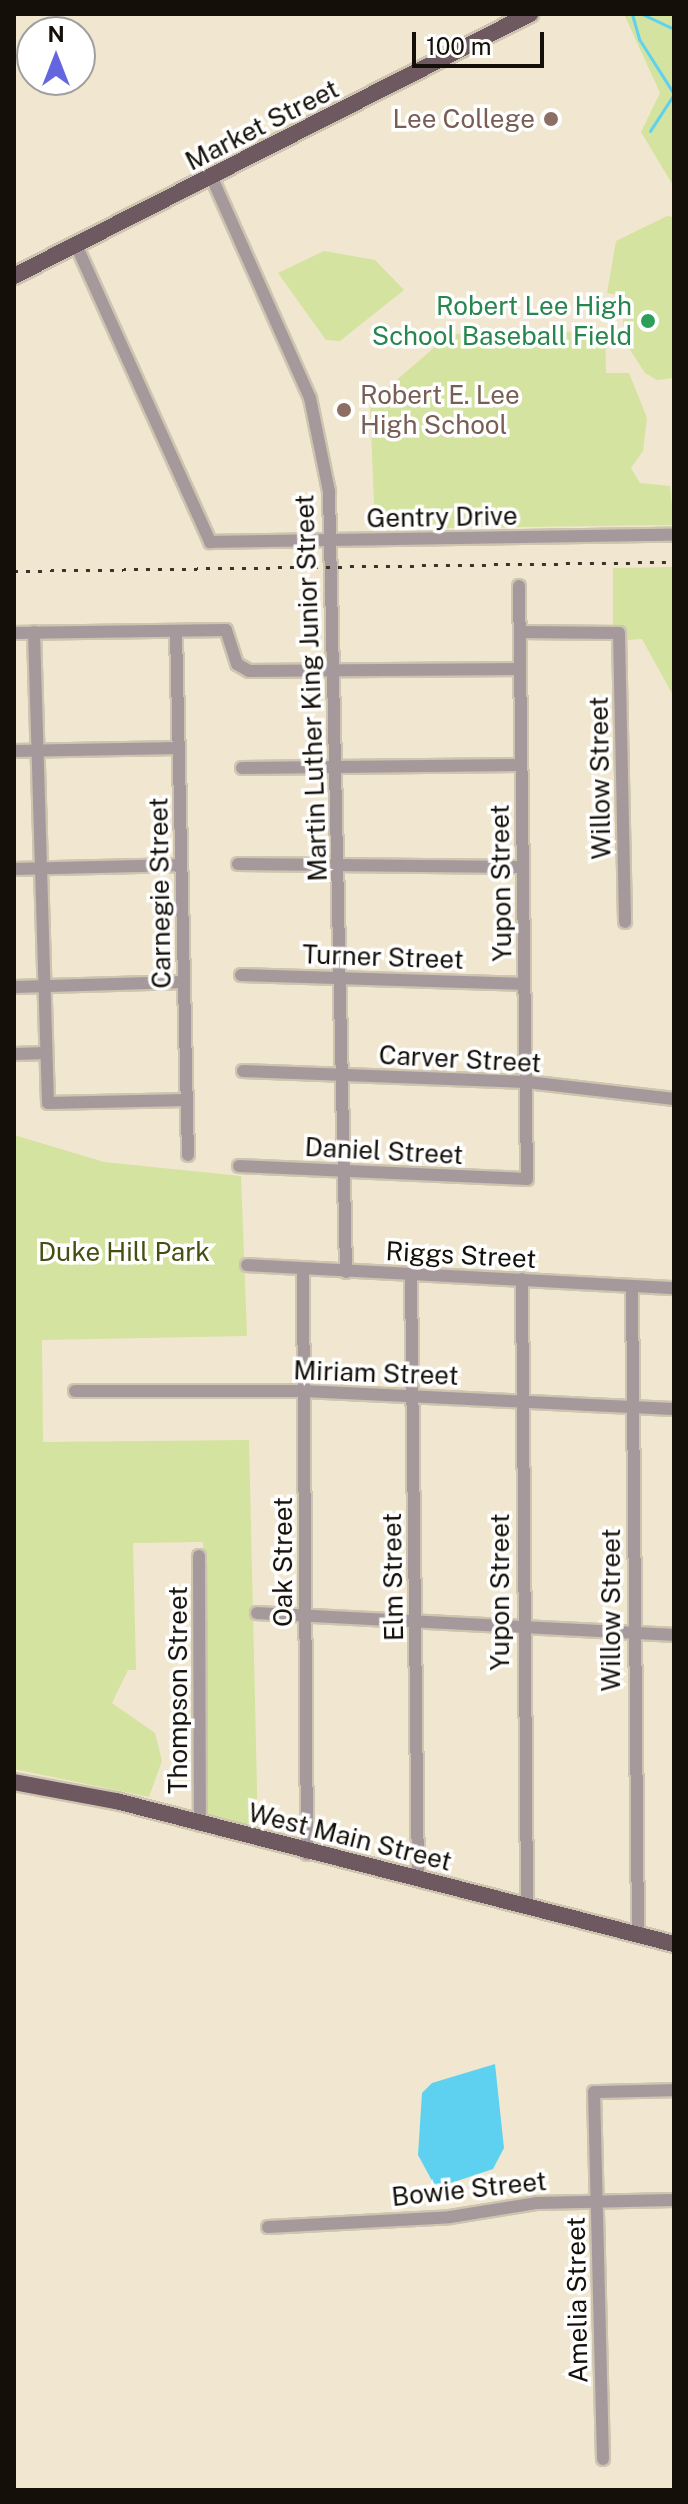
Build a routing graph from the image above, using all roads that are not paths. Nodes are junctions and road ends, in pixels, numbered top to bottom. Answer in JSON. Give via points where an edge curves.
{"nodes":[{"id":1,"x":530,"y":14,"type":"edge"},
{"id":2,"x":212,"y":178,"type":"junction"},
{"id":3,"x":77,"y":247,"type":"junction"},
{"id":4,"x":14,"y":276,"type":"edge"},
{"id":5,"x":674,"y":535,"type":"edge"},
{"id":6,"x":333,"y":541,"type":"junction"},
{"id":7,"x":519,"y":586,"type":"dead end"},
{"id":8,"x":176,"y":631,"type":"junction"},
{"id":9,"x":34,"y":632,"type":"junction"},
{"id":10,"x":520,"y":632,"type":"junction"},
{"id":11,"x":14,"y":633,"type":"edge"},
{"id":12,"x":520,"y":669,"type":"junction"},
{"id":13,"x":336,"y":671,"type":"junction"},
{"id":14,"x":179,"y":748,"type":"junction"},
{"id":15,"x":14,"y":751,"type":"edge"},
{"id":16,"x":37,"y":751,"type":"junction"},
{"id":17,"x":521,"y":765,"type":"junction"},
{"id":18,"x":337,"y":767,"type":"junction"},
{"id":19,"x":242,"y":768,"type":"dead end"},
{"id":20,"x":339,"y":863,"type":"junction"},
{"id":21,"x":238,"y":864,"type":"dead end"},
{"id":22,"x":181,"y":865,"type":"junction"},
{"id":23,"x":522,"y":867,"type":"junction"},
{"id":24,"x":14,"y":869,"type":"edge"},
{"id":25,"x":41,"y":869,"type":"junction"},
{"id":26,"x":625,"y":922,"type":"dead end"},
{"id":27,"x":241,"y":975,"type":"dead end"},
{"id":28,"x":341,"y":978,"type":"junction"},
{"id":29,"x":184,"y":982,"type":"junction"},
{"id":30,"x":524,"y":984,"type":"junction"},
{"id":31,"x":14,"y":987,"type":"edge"},
{"id":32,"x":44,"y":987,"type":"junction"},
{"id":33,"x":46,"y":1053,"type":"junction"},
{"id":34,"x":14,"y":1054,"type":"edge"},
{"id":35,"x":243,"y":1071,"type":"dead end"},
{"id":36,"x":343,"y":1076,"type":"junction"},
{"id":37,"x":527,"y":1082,"type":"junction"},
{"id":38,"x":674,"y":1099,"type":"edge"},
{"id":39,"x":187,"y":1100,"type":"junction"},
{"id":40,"x":188,"y":1155,"type":"dead end"},
{"id":41,"x":239,"y":1166,"type":"dead end"},
{"id":42,"x":346,"y":1171,"type":"junction"},
{"id":43,"x":527,"y":1179,"type":"joint"},
{"id":44,"x":247,"y":1265,"type":"dead end"},
{"id":45,"x":303,"y":1270,"type":"junction"},
{"id":46,"x":346,"y":1272,"type":"junction"},
{"id":47,"x":411,"y":1274,"type":"junction"},
{"id":48,"x":522,"y":1279,"type":"junction"},
{"id":49,"x":632,"y":1286,"type":"junction"},
{"id":50,"x":674,"y":1288,"type":"edge"},
{"id":51,"x":75,"y":1391,"type":"dead end"},
{"id":52,"x":304,"y":1391,"type":"junction"},
{"id":53,"x":413,"y":1396,"type":"junction"},
{"id":54,"x":521,"y":1402,"type":"junction"},
{"id":55,"x":633,"y":1406,"type":"junction"},
{"id":56,"x":674,"y":1409,"type":"edge"},
{"id":57,"x":199,"y":1556,"type":"dead end"},
{"id":58,"x":257,"y":1613,"type":"dead end"},
{"id":59,"x":305,"y":1613,"type":"junction"},
{"id":60,"x":415,"y":1622,"type":"junction"},
{"id":61,"x":522,"y":1626,"type":"junction"},
{"id":62,"x":632,"y":1633,"type":"junction"},
{"id":63,"x":674,"y":1635,"type":"edge"},
{"id":64,"x":14,"y":1782,"type":"edge"},
{"id":65,"x":200,"y":1825,"type":"junction"},
{"id":66,"x":307,"y":1854,"type":"junction"},
{"id":67,"x":418,"y":1880,"type":"junction"},
{"id":68,"x":527,"y":1904,"type":"junction"},
{"id":69,"x":638,"y":1933,"type":"junction"},
{"id":70,"x":674,"y":1944,"type":"edge"},
{"id":71,"x":674,"y":2090,"type":"edge"},
{"id":72,"x":674,"y":2200,"type":"edge"},
{"id":73,"x":597,"y":2201,"type":"junction"},
{"id":74,"x":268,"y":2227,"type":"dead end"},
{"id":75,"x":603,"y":2459,"type":"dead end"}],
"edges":[{"from":1,"to":2,"type":"main road","name":"Market Street"},
{"from":2,"to":3,"type":"main road","name":"Market Street"},
{"from":2,"to":6,"type":"street","name":"Martin Luther King Junior Street","via":[[310,398]]},
{"from":3,"to":4,"type":"main road","name":"Market Street"},
{"from":3,"to":6,"type":"street","name":"Gentry Drive","via":[[210,542]]},
{"from":5,"to":6,"type":"street","name":"Gentry Drive"},
{"from":6,"to":13,"type":"street","name":"Martin Luther King Junior Street"},
{"from":7,"to":10,"type":"street","name":"Yupon Street"},
{"from":8,"to":9,"type":"street"},
{"from":8,"to":13,"type":"street","via":[[229,631],[243,670]]},
{"from":8,"to":14,"type":"street","name":"Carnegie Street"},
{"from":9,"to":11,"type":"street"},
{"from":9,"to":16,"type":"street"},
{"from":10,"to":12,"type":"street","name":"Yupon Street"},
{"from":10,"to":26,"type":"street","name":"Willow Street","via":[[619,633]]},
{"from":12,"to":13,"type":"street"},
{"from":12,"to":17,"type":"street","name":"Yupon Street"},
{"from":13,"to":18,"type":"street","name":"Martin Luther King Junior Street"},
{"from":14,"to":16,"type":"street"},
{"from":14,"to":22,"type":"street","name":"Carnegie Street"},
{"from":15,"to":16,"type":"street"},
{"from":16,"to":25,"type":"street"},
{"from":17,"to":18,"type":"street"},
{"from":17,"to":23,"type":"street","name":"Yupon Street"},
{"from":18,"to":19,"type":"street"},
{"from":18,"to":20,"type":"street","name":"Martin Luther King Junior Street"},
{"from":20,"to":21,"type":"street"},
{"from":20,"to":23,"type":"street"},
{"from":20,"to":28,"type":"street","name":"Martin Luther King Junior Street"},
{"from":22,"to":25,"type":"street"},
{"from":22,"to":29,"type":"street","name":"Carnegie Street"},
{"from":23,"to":30,"type":"street","name":"Yupon Street"},
{"from":24,"to":25,"type":"street"},
{"from":25,"to":32,"type":"street"},
{"from":27,"to":28,"type":"street","name":"Turner Street"},
{"from":28,"to":30,"type":"street","name":"Turner Street"},
{"from":28,"to":36,"type":"street","name":"Martin Luther King Junior Street"},
{"from":29,"to":32,"type":"street"},
{"from":29,"to":39,"type":"street","name":"Carnegie Street"},
{"from":30,"to":37,"type":"street","name":"Yupon Street"},
{"from":31,"to":32,"type":"street"},
{"from":32,"to":33,"type":"street"},
{"from":33,"to":34,"type":"street"},
{"from":33,"to":39,"type":"street","via":[[48,1103]]},
{"from":35,"to":36,"type":"street","name":"Carver Street"},
{"from":36,"to":37,"type":"street","name":"Carver Street"},
{"from":36,"to":42,"type":"street","name":"Martin Luther King Junior Street"},
{"from":37,"to":38,"type":"street","name":"Carver Street"},
{"from":37,"to":43,"type":"street","name":"Yupon Street"},
{"from":39,"to":40,"type":"street","name":"Carnegie Street"},
{"from":41,"to":42,"type":"street","name":"Daniel Street"},
{"from":42,"to":43,"type":"street","name":"Daniel Street"},
{"from":42,"to":46,"type":"street","name":"Martin Luther King Junior Street"},
{"from":44,"to":45,"type":"street","name":"Riggs Street"},
{"from":45,"to":46,"type":"street","name":"Riggs Street"},
{"from":45,"to":52,"type":"street","name":"Oak Street"},
{"from":46,"to":47,"type":"street","name":"Riggs Street"},
{"from":47,"to":48,"type":"street","name":"Riggs Street"},
{"from":47,"to":53,"type":"street","name":"Elm Street"},
{"from":48,"to":49,"type":"street","name":"Riggs Street"},
{"from":48,"to":54,"type":"street","name":"Yupon Street"},
{"from":49,"to":50,"type":"street","name":"Riggs Street"},
{"from":49,"to":55,"type":"street","name":"Willow Street"},
{"from":51,"to":52,"type":"street","name":"Miriam Street"},
{"from":52,"to":53,"type":"street","name":"Miriam Street"},
{"from":52,"to":59,"type":"street","name":"Oak Street"},
{"from":53,"to":54,"type":"street","name":"Miriam Street"},
{"from":53,"to":60,"type":"street","name":"Elm Street"},
{"from":54,"to":55,"type":"street","name":"Miriam Street"},
{"from":54,"to":61,"type":"street","name":"Yupon Street"},
{"from":55,"to":56,"type":"street","name":"Miriam Street"},
{"from":55,"to":62,"type":"street","name":"Willow Street"},
{"from":57,"to":65,"type":"street","name":"Thompson Street"},
{"from":58,"to":59,"type":"street"},
{"from":59,"to":60,"type":"street"},
{"from":59,"to":66,"type":"street","name":"Oak Street"},
{"from":60,"to":61,"type":"street"},
{"from":60,"to":67,"type":"street","name":"Elm Street"},
{"from":61,"to":62,"type":"street"},
{"from":61,"to":68,"type":"street","name":"Yupon Street"},
{"from":62,"to":63,"type":"street"},
{"from":62,"to":69,"type":"street","name":"Willow Street"},
{"from":64,"to":65,"type":"main road","name":"West Main Street"},
{"from":65,"to":66,"type":"main road","name":"West Main Street"},
{"from":66,"to":67,"type":"main road","name":"West Main Street"},
{"from":67,"to":68,"type":"main road","name":"West Main Street"},
{"from":68,"to":69,"type":"main road","name":"West Main Street"},
{"from":69,"to":70,"type":"main road","name":"West Main Street"},
{"from":71,"to":73,"type":"street","name":"Amelia Street","via":[[594,2092]]},
{"from":72,"to":73,"type":"street","name":"Bowie Street"},
{"from":73,"to":74,"type":"street","name":"Bowie Street"},
{"from":73,"to":75,"type":"street","name":"Amelia Street"}]}
